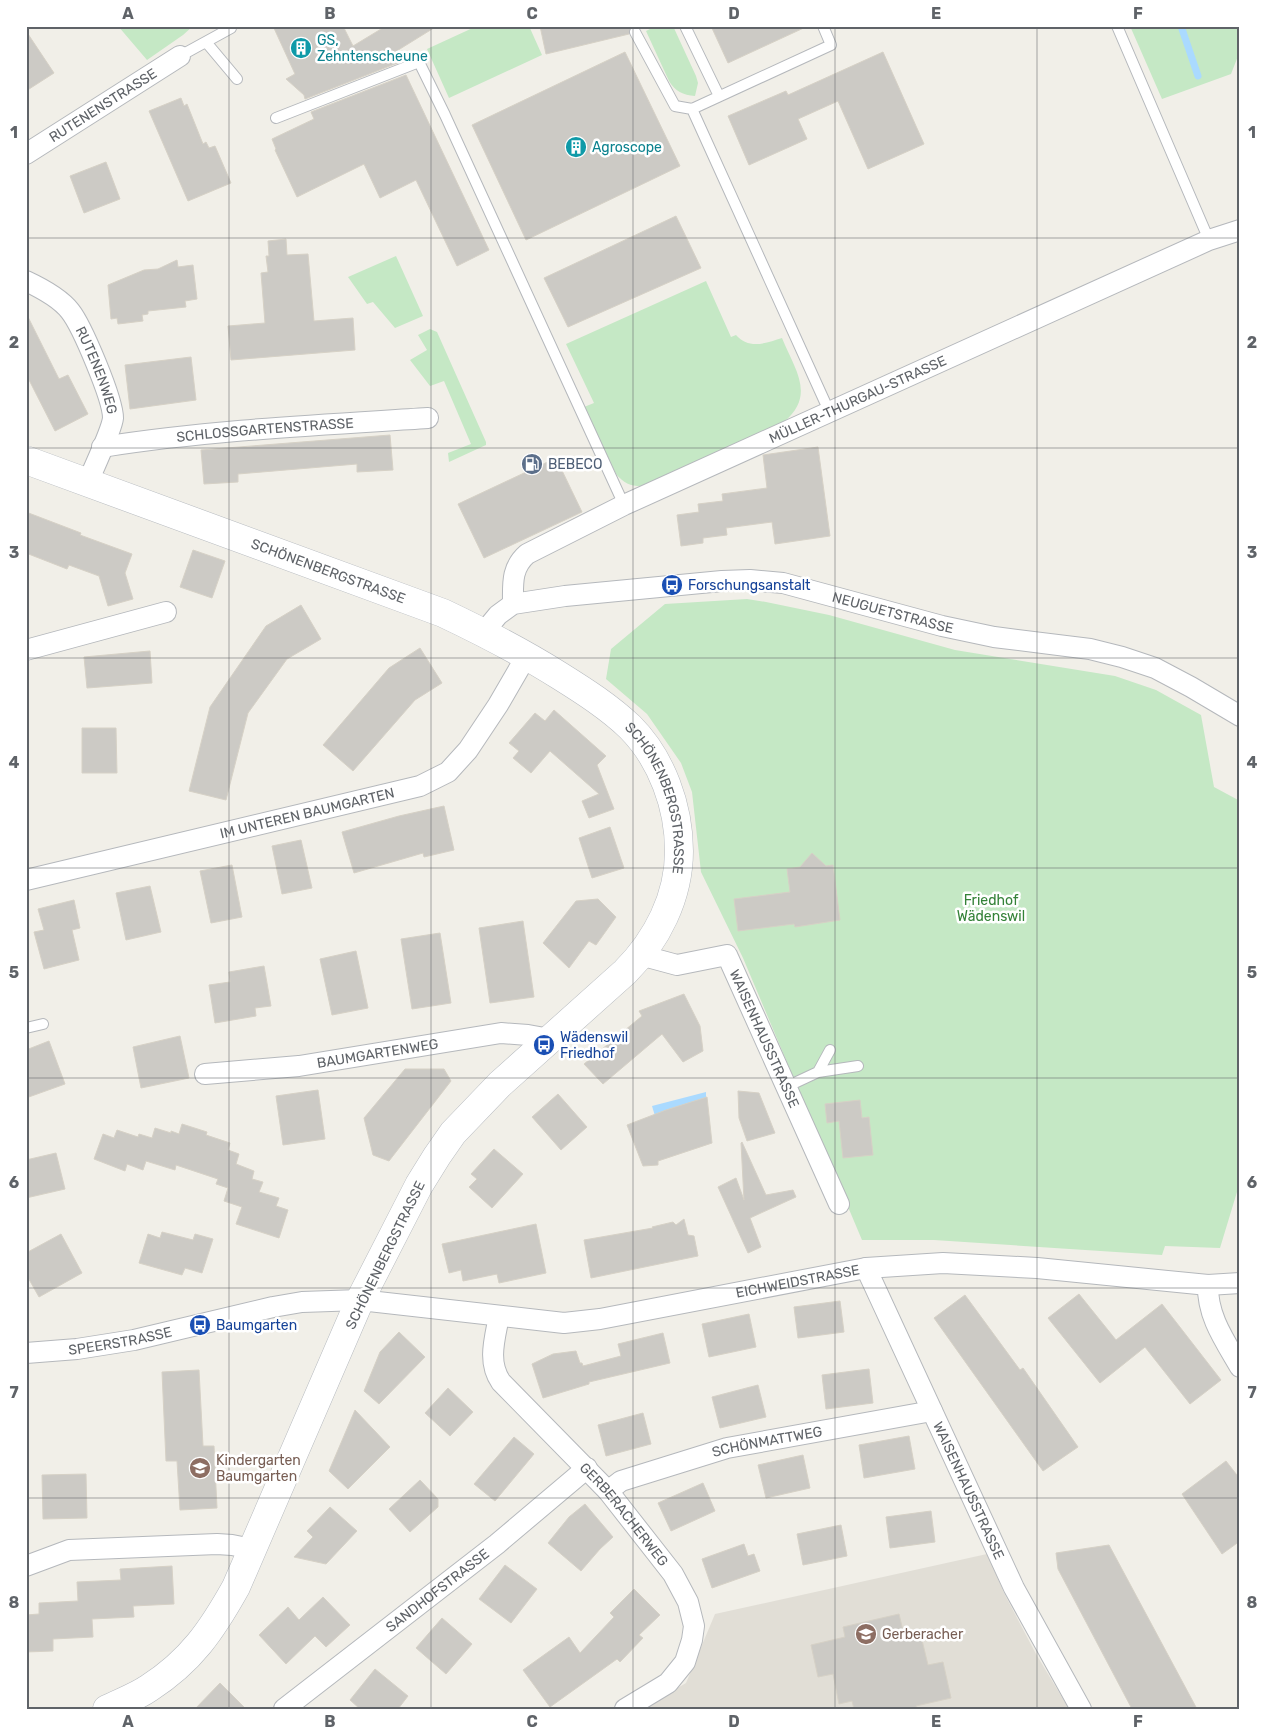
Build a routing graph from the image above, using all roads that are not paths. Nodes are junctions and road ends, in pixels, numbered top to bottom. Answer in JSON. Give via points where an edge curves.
{"nodes":[{"id":1,"x":685,"y":26,"type":"edge"},
{"id":2,"x":823,"y":26,"type":"edge"},
{"id":3,"x":1117,"y":26,"type":"edge"},
{"id":4,"x":231,"y":28,"type":"dead end"},
{"id":5,"x":635,"y":32,"type":"dead end"},
{"id":6,"x":206,"y":42,"type":"junction"},
{"id":7,"x":180,"y":56,"type":"joint"},
{"id":8,"x":237,"y":79,"type":"dead end"},
{"id":9,"x":719,"y":96,"type":"junction"},
{"id":10,"x":692,"y":109,"type":"junction"},
{"id":11,"x":276,"y":118,"type":"dead end"},
{"id":12,"x":26,"y":154,"type":"edge"},
{"id":13,"x":1240,"y":230,"type":"edge"},
{"id":14,"x":1209,"y":240,"type":"junction"},
{"id":15,"x":26,"y":281,"type":"edge"},
{"id":16,"x":829,"y":411,"type":"junction"},
{"id":17,"x":428,"y":418,"type":"dead end"},
{"id":18,"x":102,"y":447,"type":"junction"},
{"id":19,"x":26,"y":460,"type":"edge"},
{"id":20,"x":88,"y":482,"type":"junction"},
{"id":21,"x":624,"y":504,"type":"junction"},
{"id":22,"x":513,"y":604,"type":"junction"},
{"id":23,"x":166,"y":612,"type":"dead end"},
{"id":24,"x":484,"y":632,"type":"junction"},
{"id":25,"x":26,"y":650,"type":"edge"},
{"id":26,"x":527,"y":655,"type":"junction"},
{"id":27,"x":1240,"y":716,"type":"edge"},
{"id":28,"x":26,"y":880,"type":"edge"},
{"id":29,"x":640,"y":955,"type":"junction"},
{"id":30,"x":43,"y":1024,"type":"dead end"},
{"id":31,"x":26,"y":1028,"type":"edge"},
{"id":32,"x":550,"y":1039,"type":"junction"},
{"id":33,"x":830,"y":1050,"type":"dead end"},
{"id":34,"x":858,"y":1066,"type":"dead end"},
{"id":35,"x":818,"y":1072,"type":"junction"},
{"id":36,"x":205,"y":1074,"type":"dead end"},
{"id":37,"x":786,"y":1087,"type":"junction"},
{"id":38,"x":839,"y":1204,"type":"dead end"},
{"id":39,"x":866,"y":1268,"type":"junction"},
{"id":40,"x":1240,"y":1283,"type":"edge"},
{"id":41,"x":1208,"y":1285,"type":"junction"},
{"id":42,"x":360,"y":1300,"type":"junction"},
{"id":43,"x":499,"y":1316,"type":"junction"},
{"id":44,"x":26,"y":1353,"type":"edge"},
{"id":45,"x":1240,"y":1367,"type":"edge"},
{"id":46,"x":932,"y":1411,"type":"junction"},
{"id":47,"x":587,"y":1468,"type":"junction"},
{"id":48,"x":608,"y":1491,"type":"junction"},
{"id":49,"x":252,"y":1549,"type":"junction"},
{"id":50,"x":26,"y":1566,"type":"edge"},
{"id":51,"x":107,"y":1709,"type":"edge"},
{"id":52,"x":284,"y":1709,"type":"edge"},
{"id":53,"x":625,"y":1709,"type":"edge"},
{"id":54,"x":1081,"y":1709,"type":"edge"}],
"edges":[{"from":1,"to":9,"type":"lane"},
{"from":2,"to":9,"type":"lane","via":[[831,45]]},
{"from":3,"to":14,"type":"lane"},
{"from":4,"to":6,"type":"lane"},
{"from":5,"to":10,"type":"lane","via":[[675,106]]},
{"from":6,"to":7,"type":"lane"},
{"from":6,"to":8,"type":"lane"},
{"from":7,"to":12,"type":"street","name":"RUTENENSTRASSE"},
{"from":9,"to":10,"type":"lane"},
{"from":10,"to":16,"type":"lane"},
{"from":11,"to":21,"type":"lane","via":[[418,62]]},
{"from":13,"to":14,"type":"street","name":"MÜLLER-THURGAU-STRASSE"},
{"from":14,"to":16,"type":"street","name":"MÜLLER-THURGAU-STRASSE"},
{"from":15,"to":18,"type":"street","name":"RUTENENWEG","via":[[70,310],[82,330],[109,399],[113,418]]},
{"from":16,"to":21,"type":"street","name":"MÜLLER-THURGAU-STRASSE"},
{"from":17,"to":18,"type":"street","name":"SCHLOSSGARTENSTRASSE","via":[[220,431]]},
{"from":18,"to":20,"type":"street","name":"RUTENENWEG"},
{"from":19,"to":20,"type":"street","name":"SCHÖNENBERGSTRASSE"},
{"from":20,"to":24,"type":"street","name":"SCHÖNENBERGSTRASSE","via":[[380,589]]},
{"from":21,"to":22,"type":"street","name":"MÜLLER-THURGAU-STRASSE","via":[[522,558],[514,571]]},
{"from":22,"to":24,"type":"street","via":[[498,615]]},
{"from":22,"to":27,"type":"street","name":"NEUGUETSTRASSE","via":[[722,581],[783,584],[942,626],[1122,657],[1155,668]]},
{"from":23,"to":25,"type":"street"},
{"from":24,"to":26,"type":"street","name":"SCHÖNENBERGSTRASSE"},
{"from":26,"to":28,"type":"street","name":"IM UNTEREN BAUMGARTEN","via":[[468,750],[448,772],[420,786]]},
{"from":26,"to":29,"type":"street","name":"SCHÖNENBERGSTRASSE","via":[[592,696],[630,727],[654,760],[672,797],[679,839],[677,878],[663,919]]},
{"from":29,"to":32,"type":"street","name":"SCHÖNENBERGSTRASSE"},
{"from":29,"to":37,"type":"street","name":"WAISENHAUSSTRASSE","via":[[676,965],[727,956]]},
{"from":30,"to":31,"type":"lane"},
{"from":32,"to":36,"type":"street","name":"BAUMGARTENWEG","via":[[501,1033],[299,1066]]},
{"from":32,"to":42,"type":"street","name":"SCHÖNENBERGSTRASSE","via":[[453,1133],[418,1185]]},
{"from":33,"to":35,"type":"lane"},
{"from":34,"to":35,"type":"lane"},
{"from":35,"to":37,"type":"lane"},
{"from":37,"to":38,"type":"street","name":"WAISENHAUSSTRASSE"},
{"from":39,"to":41,"type":"street","name":"EICHWEIDSTRASSE","via":[[943,1263],[1037,1268]]},
{"from":39,"to":43,"type":"street","name":"EICHWEIDSTRASSE","via":[[600,1319],[564,1323]]},
{"from":39,"to":46,"type":"street","name":"WAISENHAUSSTRASSE"},
{"from":40,"to":41,"type":"street","name":"EICHWEIDSTRASSE"},
{"from":41,"to":45,"type":"street","via":[[1207,1296],[1216,1326]]},
{"from":42,"to":43,"type":"street","name":"EICHWEIDSTRASSE"},
{"from":42,"to":44,"type":"street","name":"SPEERSTRASSE","via":[[302,1302],[134,1340]]},
{"from":42,"to":49,"type":"street","name":"SCHÖNENBERGSTRASSE"},
{"from":43,"to":47,"type":"street","name":"GERBERACHERWEG","via":[[493,1353],[495,1374]]},
{"from":46,"to":48,"type":"street","name":"SCHÖNMATTWEG","via":[[727,1448],[621,1480]]},
{"from":46,"to":54,"type":"street","name":"WAISENHAUSSTRASSE","via":[[1014,1588]]},
{"from":47,"to":48,"type":"street","name":"GERBERACHERWEG"},
{"from":47,"to":52,"type":"street","name":"SANDHOFSTRASSE","via":[[497,1544]]},
{"from":48,"to":53,"type":"street","name":"GERBERACHERWEG","via":[[673,1574],[688,1602],[694,1626],[685,1662],[668,1683]]},
{"from":49,"to":50,"type":"street","via":[[217,1544],[70,1550]]},
{"from":49,"to":51,"type":"street","name":"SCHÖNENBERGSTRASSE","via":[[217,1622],[187,1658],[147,1689]]}]}
